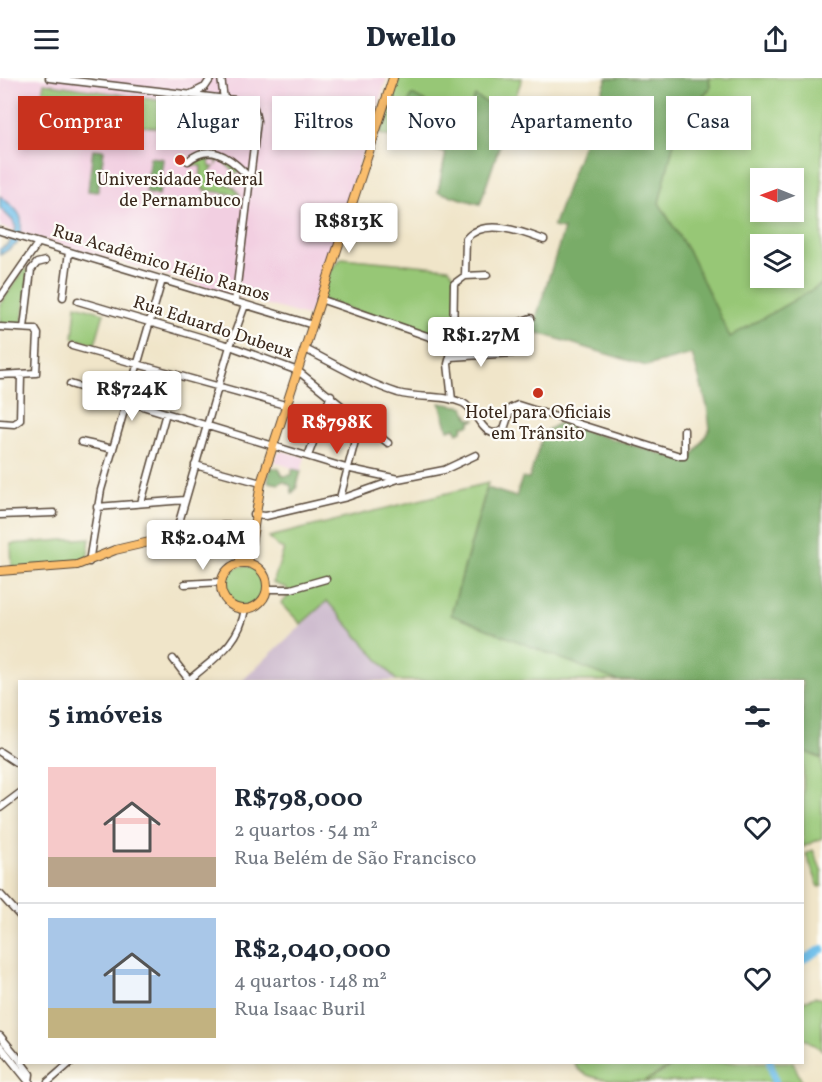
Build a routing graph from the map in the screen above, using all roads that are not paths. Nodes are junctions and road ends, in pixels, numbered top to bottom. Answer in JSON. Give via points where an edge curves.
{"nodes":[{"id":1,"x":49,"y":78,"type":"edge"},
{"id":2,"x":211,"y":78,"type":"edge"},
{"id":3,"x":221,"y":78,"type":"edge"},
{"id":4,"x":393,"y":78,"type":"edge"},
{"id":5,"x":73,"y":80,"type":"edge"},
{"id":6,"x":188,"y":95,"type":"junction"},
{"id":7,"x":197,"y":96,"type":"edge"},
{"id":8,"x":224,"y":96,"type":"edge"},
{"id":9,"x":253,"y":150,"type":"edge"},
{"id":10,"x":188,"y":160,"type":"dead end"},
{"id":11,"x":245,"y":173,"type":"dead end"},
{"id":12,"x":0,"y":231,"type":"edge"},
{"id":13,"x":544,"y":240,"type":"dead end"},
{"id":14,"x":38,"y":243,"type":"junction"},
{"id":15,"x":69,"y":252,"type":"junction"},
{"id":16,"x":45,"y":261,"type":"dead end"},
{"id":17,"x":487,"y":275,"type":"dead end"},
{"id":18,"x":465,"y":276,"type":"junction"},
{"id":19,"x":162,"y":280,"type":"junction"},
{"id":20,"x":63,"y":297,"type":"dead end"},
{"id":21,"x":0,"y":298,"type":"edge"},
{"id":22,"x":320,"y":299,"type":"junction"},
{"id":23,"x":78,"y":301,"type":"dead end"},
{"id":24,"x":235,"y":302,"type":"junction"},
{"id":25,"x":245,"y":305,"type":"junction"},
{"id":26,"x":531,"y":318,"type":"dead end"},
{"id":27,"x":149,"y":323,"type":"junction"},
{"id":28,"x":313,"y":325,"type":"junction"},
{"id":29,"x":0,"y":327,"type":"edge"},
{"id":30,"x":24,"y":328,"type":"junction"},
{"id":31,"x":72,"y":346,"type":"dead end"},
{"id":32,"x":230,"y":346,"type":"junction"},
{"id":33,"x":453,"y":346,"type":"junction"},
{"id":34,"x":305,"y":349,"type":"junction"},
{"id":35,"x":513,"y":353,"type":"dead end"},
{"id":36,"x":450,"y":357,"type":"junction"},
{"id":37,"x":137,"y":364,"type":"junction"},
{"id":38,"x":298,"y":371,"type":"junction"},
{"id":39,"x":0,"y":375,"type":"edge"},
{"id":40,"x":21,"y":375,"type":"junction"},
{"id":41,"x":70,"y":384,"type":"dead end"},
{"id":42,"x":218,"y":385,"type":"junction"},
{"id":43,"x":331,"y":395,"type":"junction"},
{"id":44,"x":452,"y":400,"type":"junction"},
{"id":45,"x":126,"y":402,"type":"junction"},
{"id":46,"x":285,"y":405,"type":"junction"},
{"id":47,"x":166,"y":413,"type":"junction"},
{"id":48,"x":361,"y":418,"type":"junction"},
{"id":49,"x":0,"y":423,"type":"edge"},
{"id":50,"x":206,"y":425,"type":"junction"},
{"id":51,"x":684,"y":430,"type":"dead end"},
{"id":52,"x":81,"y":442,"type":"dead end"},
{"id":53,"x":388,"y":442,"type":"dead end"},
{"id":54,"x":272,"y":446,"type":"junction"},
{"id":55,"x":113,"y":448,"type":"junction"},
{"id":56,"x":476,"y":455,"type":"dead end"},
{"id":57,"x":308,"y":456,"type":"junction"},
{"id":58,"x":195,"y":465,"type":"junction"},
{"id":59,"x":346,"y":468,"type":"junction"},
{"id":60,"x":398,"y":479,"type":"junction"},
{"id":61,"x":261,"y":483,"type":"junction"},
{"id":62,"x":340,"y":498,"type":"junction"},
{"id":63,"x":185,"y":500,"type":"junction"},
{"id":64,"x":141,"y":503,"type":"junction"},
{"id":65,"x":97,"y":507,"type":"junction"},
{"id":66,"x":54,"y":513,"type":"dead end"},
{"id":67,"x":0,"y":515,"type":"edge"},
{"id":68,"x":254,"y":515,"type":"junction"},
{"id":69,"x":251,"y":526,"type":"junction"},
{"id":70,"x":234,"y":527,"type":"junction"},
{"id":71,"x":175,"y":536,"type":"junction"},
{"id":72,"x":246,"y":538,"type":"junction"},
{"id":73,"x":89,"y":562,"type":"junction"},
{"id":74,"x":239,"y":563,"type":"junction"},
{"id":75,"x":248,"y":563,"type":"junction"},
{"id":76,"x":0,"y":571,"type":"edge"},
{"id":77,"x":326,"y":579,"type":"dead end"},
{"id":78,"x":221,"y":582,"type":"junction"},
{"id":79,"x":185,"y":584,"type":"dead end"},
{"id":80,"x":267,"y":589,"type":"junction"},
{"id":81,"x":245,"y":609,"type":"junction"},
{"id":82,"x":173,"y":659,"type":"dead end"},
{"id":83,"x":188,"y":680,"type":"edge"},
{"id":84,"x":190,"y":680,"type":"edge"},
{"id":85,"x":1,"y":754,"type":"edge"},
{"id":86,"x":18,"y":764,"type":"edge"},
{"id":87,"x":18,"y":794,"type":"edge"},
{"id":88,"x":0,"y":808,"type":"edge"},
{"id":89,"x":0,"y":894,"type":"edge"},
{"id":90,"x":18,"y":914,"type":"edge"},
{"id":91,"x":0,"y":1036,"type":"edge"},
{"id":92,"x":0,"y":1046,"type":"edge"},
{"id":93,"x":18,"y":1058,"type":"edge"},
{"id":94,"x":22,"y":1064,"type":"edge"},
{"id":95,"x":69,"y":1064,"type":"edge"},
{"id":96,"x":29,"y":1082,"type":"edge"},
{"id":97,"x":48,"y":1082,"type":"edge"}],
"edges":[{"from":1,"to":5,"type":"street"},
{"from":2,"to":6,"type":"street","via":[[205,87]]},
{"from":3,"to":8,"type":"street"},
{"from":4,"to":22,"type":"main road"},
{"from":5,"to":6,"type":"street"},
{"from":6,"to":7,"type":"street"},
{"from":9,"to":24,"type":"street"},
{"from":10,"to":11,"type":"street","via":[[201,152],[215,152]]},
{"from":12,"to":14,"type":"street","name":"Rua Acadêmico Hélio Ramos"},
{"from":13,"to":18,"type":"street","via":[[514,230],[474,233],[466,239]]},
{"from":14,"to":15,"type":"street","name":"Rua Acadêmico Hélio Ramos"},
{"from":14,"to":21,"type":"street"},
{"from":15,"to":19,"type":"street","name":"Rua Acadêmico Hélio Ramos"},
{"from":15,"to":20,"type":"street"},
{"from":16,"to":30,"type":"street","via":[[36,263],[31,270]]},
{"from":17,"to":18,"type":"street"},
{"from":18,"to":33,"type":"street","via":[[454,284]]},
{"from":19,"to":24,"type":"street","name":"Rua Acadêmico Hélio Ramos"},
{"from":19,"to":27,"type":"street"},
{"from":22,"to":28,"type":"main road"},
{"from":22,"to":33,"type":"street"},
{"from":23,"to":27,"type":"street","name":"Rua Eduardo Dubeux"},
{"from":24,"to":25,"type":"street","name":"Rua Acadêmico Hélio Ramos"},
{"from":25,"to":28,"type":"street","name":"Rua Acadêmico Hélio Ramos"},
{"from":25,"to":32,"type":"street"},
{"from":26,"to":33,"type":"street"},
{"from":27,"to":32,"type":"street","name":"Rua Eduardo Dubeux"},
{"from":27,"to":37,"type":"street"},
{"from":28,"to":34,"type":"main road"},
{"from":29,"to":30,"type":"street"},
{"from":30,"to":40,"type":"street","via":[[37,330],[36,373]]},
{"from":31,"to":37,"type":"street"},
{"from":32,"to":38,"type":"street","name":"Rua Eduardo Dubeux"},
{"from":32,"to":42,"type":"street"},
{"from":33,"to":36,"type":"street"},
{"from":34,"to":38,"type":"main road"},
{"from":34,"to":44,"type":"street","via":[[399,393]]},
{"from":35,"to":36,"type":"street"},
{"from":36,"to":44,"type":"street"},
{"from":37,"to":42,"type":"street"},
{"from":37,"to":45,"type":"street"},
{"from":38,"to":43,"type":"street","name":"Rua Eduardo Dubeux"},
{"from":38,"to":46,"type":"main road"},
{"from":39,"to":40,"type":"street"},
{"from":40,"to":49,"type":"street","via":[[20,420],[14,424]]},
{"from":41,"to":45,"type":"street"},
{"from":42,"to":46,"type":"street"},
{"from":42,"to":50,"type":"street"},
{"from":43,"to":48,"type":"street","name":"Rua Eduardo Dubeux"},
{"from":43,"to":57,"type":"street"},
{"from":44,"to":51,"type":"street","via":[[466,405],[486,430],[493,432],[504,429],[511,408],[518,405],[680,456],[686,452]]},
{"from":45,"to":47,"type":"street"},
{"from":45,"to":55,"type":"street"},
{"from":46,"to":54,"type":"main road"},
{"from":47,"to":50,"type":"street"},
{"from":47,"to":64,"type":"street"},
{"from":48,"to":53,"type":"street","name":"Rua Eduardo Dubeux"},
{"from":48,"to":59,"type":"street"},
{"from":50,"to":54,"type":"street"},
{"from":50,"to":58,"type":"street"},
{"from":52,"to":55,"type":"street"},
{"from":54,"to":57,"type":"street"},
{"from":54,"to":61,"type":"main road"},
{"from":55,"to":65,"type":"street"},
{"from":56,"to":60,"type":"street","via":[[444,470]]},
{"from":57,"to":59,"type":"street"},
{"from":58,"to":61,"type":"street"},
{"from":58,"to":63,"type":"street"},
{"from":59,"to":60,"type":"street"},
{"from":59,"to":62,"type":"street"},
{"from":60,"to":62,"type":"street"},
{"from":61,"to":68,"type":"main road"},
{"from":62,"to":68,"type":"street","via":[[266,516]]},
{"from":63,"to":64,"type":"street"},
{"from":63,"to":71,"type":"street"},
{"from":64,"to":65,"type":"street"},
{"from":65,"to":73,"type":"street"},
{"from":66,"to":67,"type":"street"},
{"from":68,"to":69,"type":"main road"},
{"from":69,"to":70,"type":"main road"},
{"from":69,"to":72,"type":"main road"},
{"from":69,"to":75,"type":"main road"},
{"from":70,"to":71,"type":"main road"},
{"from":70,"to":72,"type":"main road"},
{"from":71,"to":73,"type":"main road","via":[[114,550]]},
{"from":72,"to":74,"type":"main road"},
{"from":73,"to":76,"type":"main road"},
{"from":74,"to":75,"type":"main road"},
{"from":74,"to":78,"type":"main road","via":[[227,570]]},
{"from":75,"to":80,"type":"main road","via":[[263,572]]},
{"from":77,"to":80,"type":"street","via":[[291,589]]},
{"from":78,"to":79,"type":"street"},
{"from":78,"to":81,"type":"main road","via":[[228,602]]},
{"from":80,"to":81,"type":"main road","via":[[257,604]]},
{"from":81,"to":84,"type":"street","via":[[242,627],[233,642]]},
{"from":82,"to":83,"type":"street"},
{"from":85,"to":86,"type":"street"},
{"from":87,"to":88,"type":"street"},
{"from":89,"to":90,"type":"street"},
{"from":91,"to":93,"type":"street"},
{"from":92,"to":96,"type":"street"},
{"from":94,"to":96,"type":"street","via":[[30,1074]]},
{"from":95,"to":97,"type":"street"}]}
